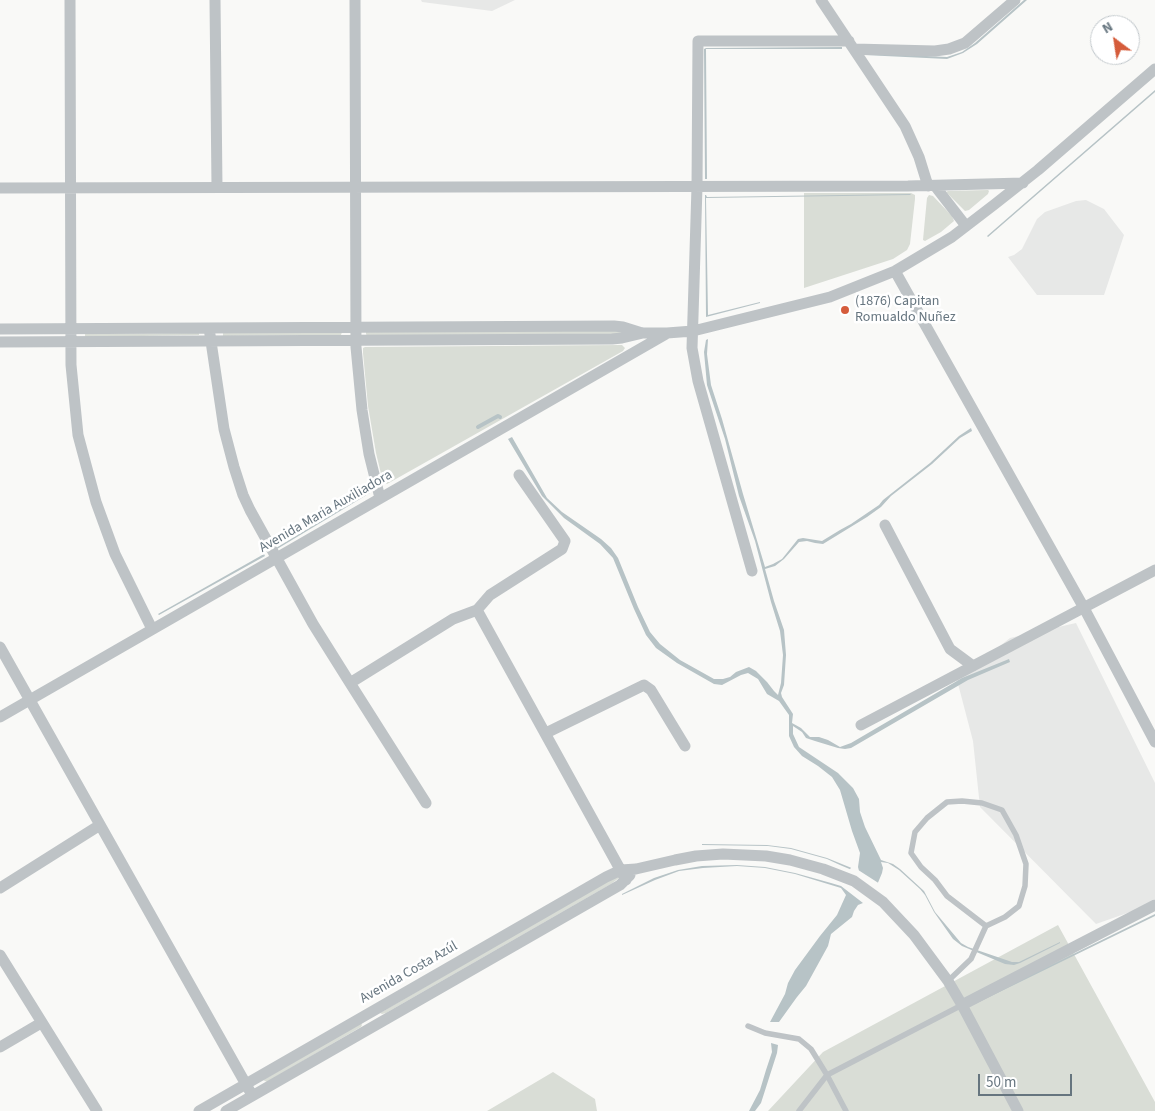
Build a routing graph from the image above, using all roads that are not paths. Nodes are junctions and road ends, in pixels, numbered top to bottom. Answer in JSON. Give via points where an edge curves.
{"nodes":[{"id":1,"x":70,"y":0,"type":"edge"},
{"id":2,"x":215,"y":0,"type":"edge"},
{"id":3,"x":355,"y":0,"type":"edge"},
{"id":4,"x":821,"y":0,"type":"edge"},
{"id":5,"x":1015,"y":0,"type":"edge"},
{"id":6,"x":851,"y":45,"type":"junction"},
{"id":7,"x":1155,"y":69,"type":"edge"},
{"id":8,"x":1023,"y":183,"type":"junction"},
{"id":9,"x":932,"y":186,"type":"junction"},
{"id":10,"x":217,"y":187,"type":"junction"},
{"id":11,"x":356,"y":187,"type":"junction"},
{"id":12,"x":698,"y":187,"type":"junction"},
{"id":13,"x":0,"y":188,"type":"edge"},
{"id":14,"x":71,"y":188,"type":"junction"},
{"id":15,"x":966,"y":226,"type":"junction"},
{"id":16,"x":895,"y":271,"type":"junction"},
{"id":17,"x":356,"y":327,"type":"junction"},
{"id":18,"x":71,"y":328,"type":"junction"},
{"id":19,"x":209,"y":328,"type":"junction"},
{"id":20,"x":0,"y":329,"type":"edge"},
{"id":21,"x":693,"y":330,"type":"junction"},
{"id":22,"x":643,"y":333,"type":"junction"},
{"id":23,"x":667,"y":333,"type":"junction"},
{"id":24,"x":356,"y":340,"type":"junction"},
{"id":25,"x":210,"y":341,"type":"junction"},
{"id":26,"x":0,"y":342,"type":"edge"},
{"id":27,"x":71,"y":342,"type":"junction"},
{"id":28,"x":519,"y":474,"type":"dead end"},
{"id":29,"x":380,"y":498,"type":"junction"},
{"id":30,"x":885,"y":524,"type":"dead end"},
{"id":31,"x":276,"y":558,"type":"junction"},
{"id":32,"x":1155,"y":570,"type":"edge"},
{"id":33,"x":752,"y":572,"type":"dead end"},
{"id":34,"x":1084,"y":608,"type":"junction"},
{"id":35,"x":477,"y":610,"type":"junction"},
{"id":36,"x":152,"y":629,"type":"junction"},
{"id":37,"x":0,"y":648,"type":"edge"},
{"id":38,"x":973,"y":666,"type":"junction"},
{"id":39,"x":350,"y":683,"type":"junction"},
{"id":40,"x":29,"y":700,"type":"junction"},
{"id":41,"x":0,"y":717,"type":"edge"},
{"id":42,"x":861,"y":725,"type":"dead end"},
{"id":43,"x":546,"y":733,"type":"junction"},
{"id":44,"x":1155,"y":742,"type":"edge"},
{"id":45,"x":685,"y":746,"type":"dead end"},
{"id":46,"x":426,"y":803,"type":"dead end"},
{"id":47,"x":100,"y":825,"type":"junction"},
{"id":48,"x":624,"y":875,"type":"junction"},
{"id":49,"x":0,"y":888,"type":"edge"},
{"id":50,"x":1155,"y":905,"type":"edge"},
{"id":51,"x":986,"y":926,"type":"junction"},
{"id":52,"x":0,"y":956,"type":"edge"},
{"id":53,"x":948,"y":981,"type":"junction"},
{"id":54,"x":962,"y":1005,"type":"junction"},
{"id":55,"x":368,"y":1013,"type":"junction"},
{"id":56,"x":42,"y":1023,"type":"junction"},
{"id":57,"x":375,"y":1025,"type":"junction"},
{"id":58,"x":748,"y":1026,"type":"dead end"},
{"id":59,"x":0,"y":1047,"type":"edge"},
{"id":60,"x":827,"y":1074,"type":"junction"},
{"id":61,"x":246,"y":1084,"type":"junction"},
{"id":62,"x":252,"y":1096,"type":"junction"},
{"id":63,"x":97,"y":1111,"type":"edge"},
{"id":64,"x":199,"y":1111,"type":"edge"},
{"id":65,"x":226,"y":1111,"type":"edge"},
{"id":66,"x":799,"y":1111,"type":"edge"},
{"id":67,"x":846,"y":1111,"type":"edge"},
{"id":68,"x":1018,"y":1111,"type":"edge"}],
"edges":[{"from":1,"to":14,"type":"street"},
{"from":2,"to":10,"type":"street"},
{"from":3,"to":11,"type":"street"},
{"from":4,"to":6,"type":"street"},
{"from":5,"to":6,"type":"street","via":[[965,43],[949,49],[935,51]]},
{"from":6,"to":9,"type":"street","via":[[905,126]]},
{"from":6,"to":12,"type":"street","via":[[698,40]]},
{"from":7,"to":8,"type":"street"},
{"from":8,"to":9,"type":"street"},
{"from":8,"to":15,"type":"street"},
{"from":9,"to":12,"type":"street"},
{"from":9,"to":15,"type":"street"},
{"from":10,"to":11,"type":"street"},
{"from":10,"to":14,"type":"street"},
{"from":11,"to":12,"type":"street"},
{"from":11,"to":17,"type":"street"},
{"from":12,"to":21,"type":"street"},
{"from":13,"to":14,"type":"street"},
{"from":14,"to":18,"type":"street"},
{"from":15,"to":16,"type":"street"},
{"from":16,"to":21,"type":"street","via":[[830,297]]},
{"from":16,"to":34,"type":"street"},
{"from":17,"to":19,"type":"street"},
{"from":17,"to":22,"type":"street","via":[[614,326]]},
{"from":17,"to":24,"type":"street"},
{"from":18,"to":19,"type":"street"},
{"from":18,"to":20,"type":"street"},
{"from":18,"to":27,"type":"street"},
{"from":19,"to":25,"type":"street"},
{"from":21,"to":23,"type":"street"},
{"from":21,"to":33,"type":"street","via":[[692,348],[698,381]]},
{"from":22,"to":23,"type":"street"},
{"from":22,"to":24,"type":"street","via":[[612,339]]},
{"from":23,"to":29,"type":"street","name":"Avenida Maria Auxiliadora"},
{"from":24,"to":25,"type":"street"},
{"from":24,"to":29,"type":"street","via":[[362,410]]},
{"from":25,"to":27,"type":"street"},
{"from":25,"to":31,"type":"street","via":[[224,429],[234,468],[243,495]]},
{"from":26,"to":27,"type":"street"},
{"from":27,"to":36,"type":"street","via":[[78,435],[96,502],[115,554]]},
{"from":28,"to":35,"type":"street","via":[[565,541],[562,549],[490,595]]},
{"from":29,"to":31,"type":"street","name":"Avenida Maria Auxiliadora"},
{"from":30,"to":38,"type":"street","via":[[950,649]]},
{"from":31,"to":36,"type":"street","name":"Avenida Maria Auxiliadora"},
{"from":31,"to":39,"type":"street"},
{"from":32,"to":34,"type":"street"},
{"from":34,"to":38,"type":"street"},
{"from":34,"to":44,"type":"street"},
{"from":35,"to":39,"type":"street","via":[[453,619]]},
{"from":35,"to":43,"type":"street"},
{"from":36,"to":40,"type":"street","name":"Avenida Maria Auxiliadora"},
{"from":37,"to":40,"type":"street"},
{"from":38,"to":42,"type":"street"},
{"from":39,"to":46,"type":"street"},
{"from":40,"to":41,"type":"street","name":"Avenida Maria Auxiliadora"},
{"from":40,"to":47,"type":"street"},
{"from":43,"to":45,"type":"street","via":[[644,686],[651,690]]},
{"from":43,"to":48,"type":"street"},
{"from":47,"to":49,"type":"street"},
{"from":47,"to":61,"type":"street"},
{"from":48,"to":53,"type":"street","name":"Avenida Costa Azúl","via":[[675,860],[723,854],[790,860],[823,869],[854,881],[882,902],[914,935]]},
{"from":48,"to":55,"type":"street","name":"Avenida Costa Azúl","via":[[606,876]]},
{"from":48,"to":57,"type":"street","name":"Avenida Costa Azúl","via":[[620,885]]},
{"from":50,"to":54,"type":"street"},
{"from":51,"to":51,"type":"lane","via":[[1019,906],[1025,886],[1026,864],[1016,835],[1002,810],[982,803],[947,802],[915,832],[912,853],[947,896]]},
{"from":51,"to":53,"type":"lane","via":[[971,959]]},
{"from":52,"to":56,"type":"street"},
{"from":53,"to":54,"type":"street","name":"Avenida Costa Azúl"},
{"from":54,"to":60,"type":"lane"},
{"from":54,"to":68,"type":"street","name":"Avenida Costa Azúl"},
{"from":55,"to":57,"type":"street"},
{"from":55,"to":61,"type":"street","name":"Avenida Costa Azúl"},
{"from":56,"to":59,"type":"street"},
{"from":56,"to":63,"type":"street"},
{"from":57,"to":62,"type":"street","name":"Avenida Costa Azúl"},
{"from":58,"to":60,"type":"lane","via":[[799,1040],[811,1049]]},
{"from":60,"to":66,"type":"lane"},
{"from":60,"to":67,"type":"lane"},
{"from":61,"to":62,"type":"street"},
{"from":61,"to":64,"type":"street","name":"Avenida Costa Azúl"},
{"from":62,"to":65,"type":"street","name":"Avenida Costa Azúl"}]}
